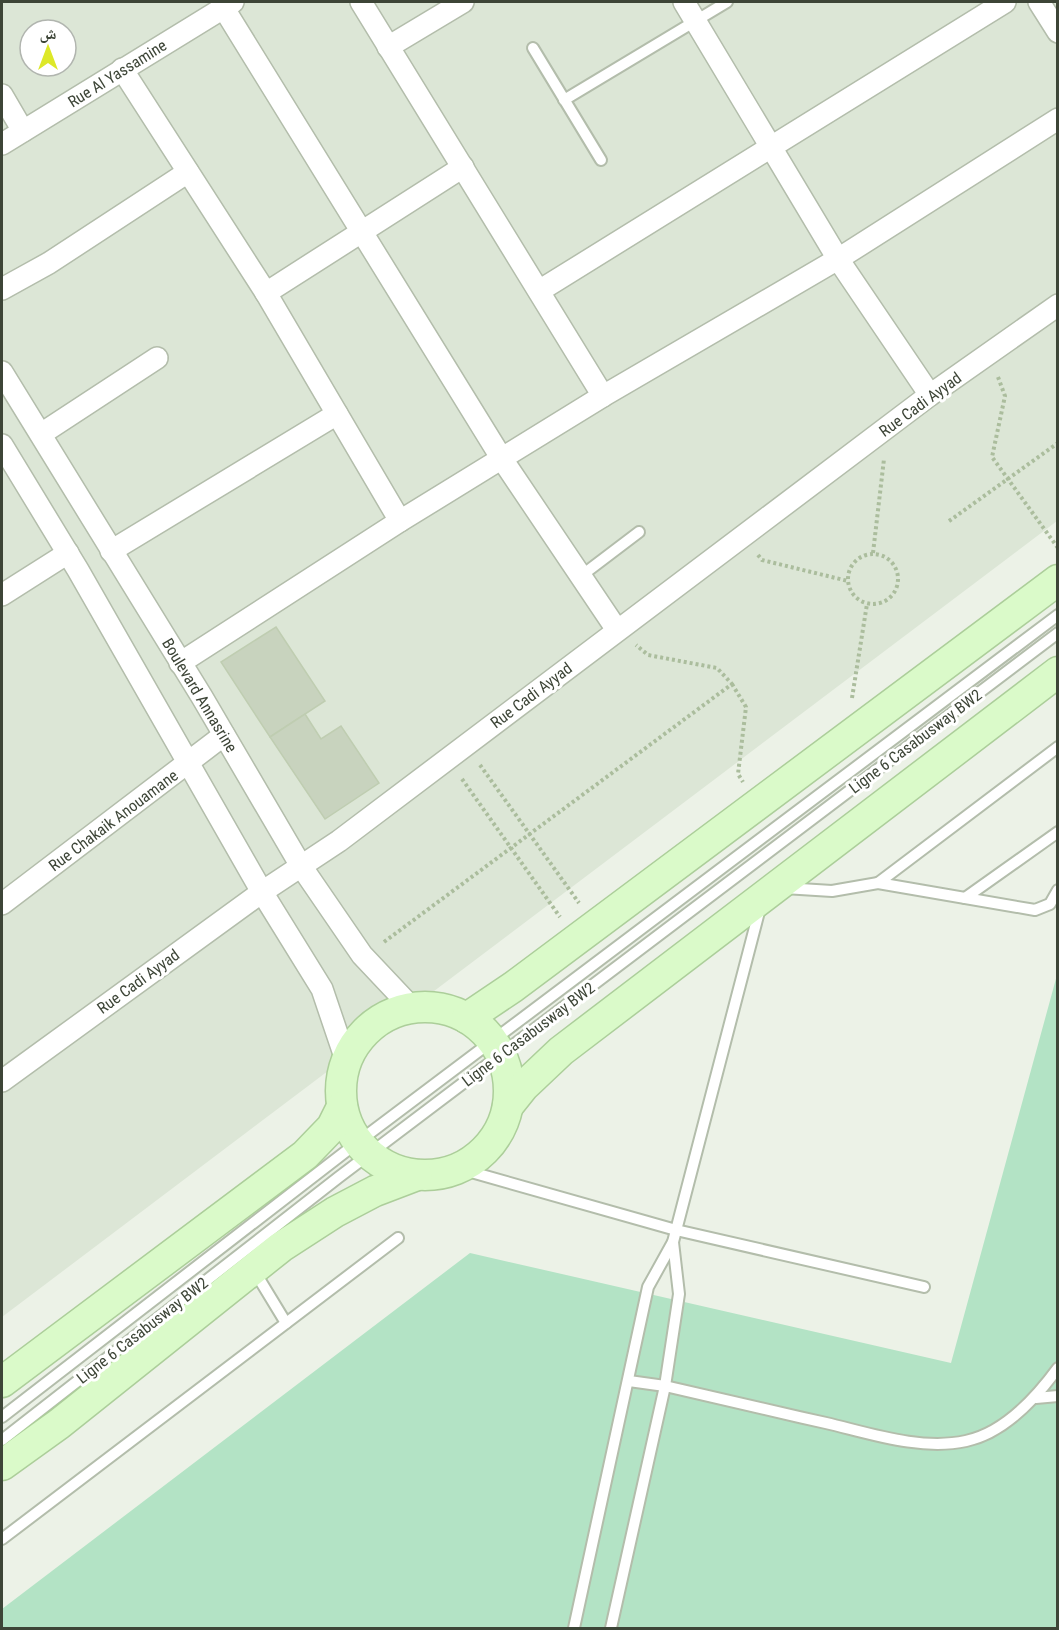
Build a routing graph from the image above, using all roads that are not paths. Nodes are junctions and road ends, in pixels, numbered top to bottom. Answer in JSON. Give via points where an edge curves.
{"nodes":[{"id":1,"x":361,"y":2,"type":"edge"},
{"id":2,"x":463,"y":2,"type":"edge"},
{"id":3,"x":684,"y":2,"type":"edge"},
{"id":4,"x":727,"y":2,"type":"edge"},
{"id":5,"x":1005,"y":2,"type":"edge"},
{"id":6,"x":1039,"y":2,"type":"edge"},
{"id":7,"x":228,"y":4,"type":"edge"},
{"id":8,"x":696,"y":20,"type":"junction"},
{"id":9,"x":1058,"y":32,"type":"edge"},
{"id":10,"x":388,"y":47,"type":"junction"},
{"id":11,"x":533,"y":48,"type":"dead end"},
{"id":12,"x":122,"y":69,"type":"junction"},
{"id":13,"x":2,"y":95,"type":"edge"},
{"id":14,"x":564,"y":100,"type":"junction"},
{"id":15,"x":1058,"y":119,"type":"edge"},
{"id":16,"x":23,"y":131,"type":"junction"},
{"id":17,"x":2,"y":144,"type":"edge"},
{"id":18,"x":771,"y":146,"type":"junction"},
{"id":19,"x":601,"y":160,"type":"dead end"},
{"id":20,"x":463,"y":167,"type":"junction"},
{"id":21,"x":188,"y":172,"type":"junction"},
{"id":22,"x":361,"y":232,"type":"junction"},
{"id":23,"x":838,"y":258,"type":"junction"},
{"id":24,"x":2,"y":289,"type":"edge"},
{"id":25,"x":539,"y":291,"type":"junction"},
{"id":26,"x":266,"y":293,"type":"junction"},
{"id":27,"x":1058,"y":305,"type":"edge"},
{"id":28,"x":156,"y":358,"type":"dead end"},
{"id":29,"x":2,"y":372,"type":"edge"},
{"id":30,"x":930,"y":395,"type":"junction"},
{"id":31,"x":603,"y":396,"type":"junction"},
{"id":32,"x":337,"y":414,"type":"junction"},
{"id":33,"x":40,"y":434,"type":"junction"},
{"id":34,"x":2,"y":445,"type":"edge"},
{"id":35,"x":502,"y":459,"type":"junction"},
{"id":36,"x":400,"y":521,"type":"junction"},
{"id":37,"x":639,"y":532,"type":"dead end"},
{"id":38,"x":111,"y":551,"type":"junction"},
{"id":39,"x":68,"y":553,"type":"junction"},
{"id":40,"x":581,"y":576,"type":"junction"},
{"id":41,"x":1058,"y":580,"type":"edge"},
{"id":42,"x":2,"y":595,"type":"edge"},
{"id":43,"x":1058,"y":615,"type":"edge"},
{"id":44,"x":616,"y":630,"type":"junction"},
{"id":45,"x":1058,"y":633,"type":"edge"},
{"id":46,"x":180,"y":663,"type":"junction"},
{"id":47,"x":1058,"y":672,"type":"edge"},
{"id":48,"x":224,"y":735,"type":"junction"},
{"id":49,"x":1058,"y":747,"type":"edge"},
{"id":50,"x":188,"y":763,"type":"junction"},
{"id":51,"x":1058,"y":832,"type":"edge"},
{"id":52,"x":301,"y":866,"type":"junction"},
{"id":53,"x":878,"y":883,"type":"junction"},
{"id":54,"x":1058,"y":890,"type":"edge"},
{"id":55,"x":769,"y":891,"type":"junction"},
{"id":56,"x":262,"y":892,"type":"junction"},
{"id":57,"x":965,"y":898,"type":"junction"},
{"id":58,"x":2,"y":904,"type":"edge"},
{"id":59,"x":412,"y":1008,"type":"junction"},
{"id":60,"x":467,"y":1018,"type":"junction"},
{"id":61,"x":496,"y":1048,"type":"junction"},
{"id":62,"x":346,"y":1060,"type":"junction"},
{"id":63,"x":2,"y":1081,"type":"edge"},
{"id":64,"x":507,"y":1106,"type":"junction"},
{"id":65,"x":342,"y":1107,"type":"junction"},
{"id":66,"x":364,"y":1148,"type":"junction"},
{"id":67,"x":458,"y":1168,"type":"junction"},
{"id":68,"x":417,"y":1174,"type":"junction"},
{"id":69,"x":676,"y":1230,"type":"junction"},
{"id":70,"x":398,"y":1238,"type":"dead end"},
{"id":71,"x":673,"y":1242,"type":"junction"},
{"id":72,"x":253,"y":1269,"type":"junction"},
{"id":73,"x":924,"y":1287,"type":"dead end"},
{"id":74,"x":286,"y":1323,"type":"junction"},
{"id":75,"x":1058,"y":1368,"type":"edge"},
{"id":76,"x":629,"y":1381,"type":"junction"},
{"id":77,"x":2,"y":1382,"type":"edge"},
{"id":78,"x":665,"y":1386,"type":"junction"},
{"id":79,"x":1058,"y":1396,"type":"edge"},
{"id":80,"x":1036,"y":1398,"type":"junction"},
{"id":81,"x":2,"y":1417,"type":"edge"},
{"id":82,"x":2,"y":1440,"type":"edge"},
{"id":83,"x":2,"y":1465,"type":"edge"},
{"id":84,"x":2,"y":1539,"type":"edge"},
{"id":85,"x":574,"y":1629,"type":"edge"},
{"id":86,"x":611,"y":1629,"type":"edge"}],
"edges":[{"from":1,"to":10,"type":"street"},
{"from":2,"to":10,"type":"street"},
{"from":3,"to":8,"type":"street"},
{"from":4,"to":8,"type":"lane"},
{"from":5,"to":18,"type":"street"},
{"from":6,"to":9,"type":"street"},
{"from":7,"to":12,"type":"street","name":"Rue Al Yassamine"},
{"from":7,"to":22,"type":"street"},
{"from":8,"to":14,"type":"lane"},
{"from":8,"to":18,"type":"street"},
{"from":10,"to":20,"type":"street"},
{"from":11,"to":14,"type":"lane"},
{"from":12,"to":16,"type":"street","name":"Rue Al Yassamine"},
{"from":12,"to":21,"type":"street"},
{"from":13,"to":16,"type":"street"},
{"from":14,"to":19,"type":"lane"},
{"from":15,"to":23,"type":"street"},
{"from":16,"to":17,"type":"street","name":"Rue Al Yassamine"},
{"from":18,"to":23,"type":"street"},
{"from":18,"to":25,"type":"street"},
{"from":20,"to":22,"type":"street"},
{"from":20,"to":25,"type":"street"},
{"from":21,"to":24,"type":"street","via":[[49,263]]},
{"from":21,"to":26,"type":"street"},
{"from":22,"to":26,"type":"street"},
{"from":22,"to":35,"type":"street"},
{"from":23,"to":30,"type":"street"},
{"from":23,"to":31,"type":"street"},
{"from":25,"to":31,"type":"street"},
{"from":26,"to":32,"type":"street"},
{"from":27,"to":30,"type":"street","name":"Rue Cadi Ayyad"},
{"from":28,"to":33,"type":"street"},
{"from":29,"to":33,"type":"street","name":"Boulevard Annasrine"},
{"from":30,"to":44,"type":"street","name":"Rue Cadi Ayyad"},
{"from":31,"to":35,"type":"street"},
{"from":32,"to":36,"type":"street"},
{"from":32,"to":38,"type":"street"},
{"from":33,"to":38,"type":"street","name":"Boulevard Annasrine"},
{"from":34,"to":39,"type":"street"},
{"from":35,"to":36,"type":"street"},
{"from":35,"to":40,"type":"street"},
{"from":36,"to":46,"type":"street"},
{"from":37,"to":40,"type":"lane"},
{"from":38,"to":46,"type":"street","name":"Boulevard Annasrine"},
{"from":39,"to":42,"type":"street"},
{"from":39,"to":50,"type":"street"},
{"from":40,"to":44,"type":"street"},
{"from":41,"to":60,"type":"main road"},
{"from":43,"to":61,"type":"lane","name":"Ligne 6 Casabusway BW2"},
{"from":44,"to":52,"type":"street","name":"Rue Cadi Ayyad"},
{"from":45,"to":61,"type":"lane","name":"Ligne 6 Casabusway BW2"},
{"from":46,"to":48,"type":"street","name":"Boulevard Annasrine"},
{"from":47,"to":55,"type":"main road"},
{"from":48,"to":50,"type":"street","name":"Rue Chakaik Anouamane"},
{"from":48,"to":52,"type":"street","name":"Boulevard Annasrine"},
{"from":49,"to":53,"type":"lane"},
{"from":50,"to":56,"type":"street"},
{"from":50,"to":58,"type":"street","name":"Rue Chakaik Anouamane"},
{"from":51,"to":57,"type":"lane"},
{"from":52,"to":56,"type":"street","name":"Rue Cadi Ayyad"},
{"from":52,"to":59,"type":"street","name":"Boulevard Annasrine","via":[[362,955]]},
{"from":53,"to":55,"type":"lane","via":[[832,891]]},
{"from":53,"to":57,"type":"lane"},
{"from":54,"to":57,"type":"lane","via":[[1050,904],[1035,909]]},
{"from":55,"to":64,"type":"main road","via":[[561,1051]]},
{"from":55,"to":69,"type":"lane"},
{"from":56,"to":62,"type":"street","via":[[322,989]]},
{"from":56,"to":63,"type":"street","name":"Rue Cadi Ayyad"},
{"from":59,"to":60,"type":"main road","via":[[441,1008]]},
{"from":59,"to":62,"type":"main road","via":[[372,1025]]},
{"from":60,"to":61,"type":"main road"},
{"from":61,"to":64,"type":"main road","via":[[507,1072]]},
{"from":61,"to":66,"type":"lane","name":"Ligne 6 Casabusway BW2"},
{"from":61,"to":66,"type":"lane","name":"Ligne 6 Casabusway BW2"},
{"from":62,"to":65,"type":"main road","via":[[341,1083]]},
{"from":64,"to":67,"type":"main road","via":[[490,1143]]},
{"from":65,"to":66,"type":"main road"},
{"from":65,"to":77,"type":"main road","via":[[332,1127],[305,1155]]},
{"from":66,"to":68,"type":"main road","via":[[391,1168]]},
{"from":66,"to":81,"type":"lane","name":"Ligne 6 Casabusway BW2"},
{"from":66,"to":82,"type":"lane","name":"Ligne 6 Casabusway BW2"},
{"from":67,"to":68,"type":"main road"},
{"from":67,"to":69,"type":"lane"},
{"from":68,"to":72,"type":"main road","via":[[335,1212]]},
{"from":69,"to":71,"type":"lane"},
{"from":69,"to":73,"type":"lane"},
{"from":70,"to":74,"type":"lane"},
{"from":71,"to":76,"type":"lane","via":[[648,1287]]},
{"from":71,"to":78,"type":"lane","via":[[679,1294]]},
{"from":72,"to":74,"type":"lane"},
{"from":72,"to":83,"type":"main road"},
{"from":74,"to":84,"type":"lane"},
{"from":75,"to":80,"type":"lane"},
{"from":76,"to":78,"type":"lane"},
{"from":76,"to":85,"type":"lane"},
{"from":78,"to":80,"type":"lane","via":[[896,1439],[943,1443],[967,1441],[994,1429]]},
{"from":78,"to":86,"type":"lane"},
{"from":79,"to":80,"type":"lane"}]}
